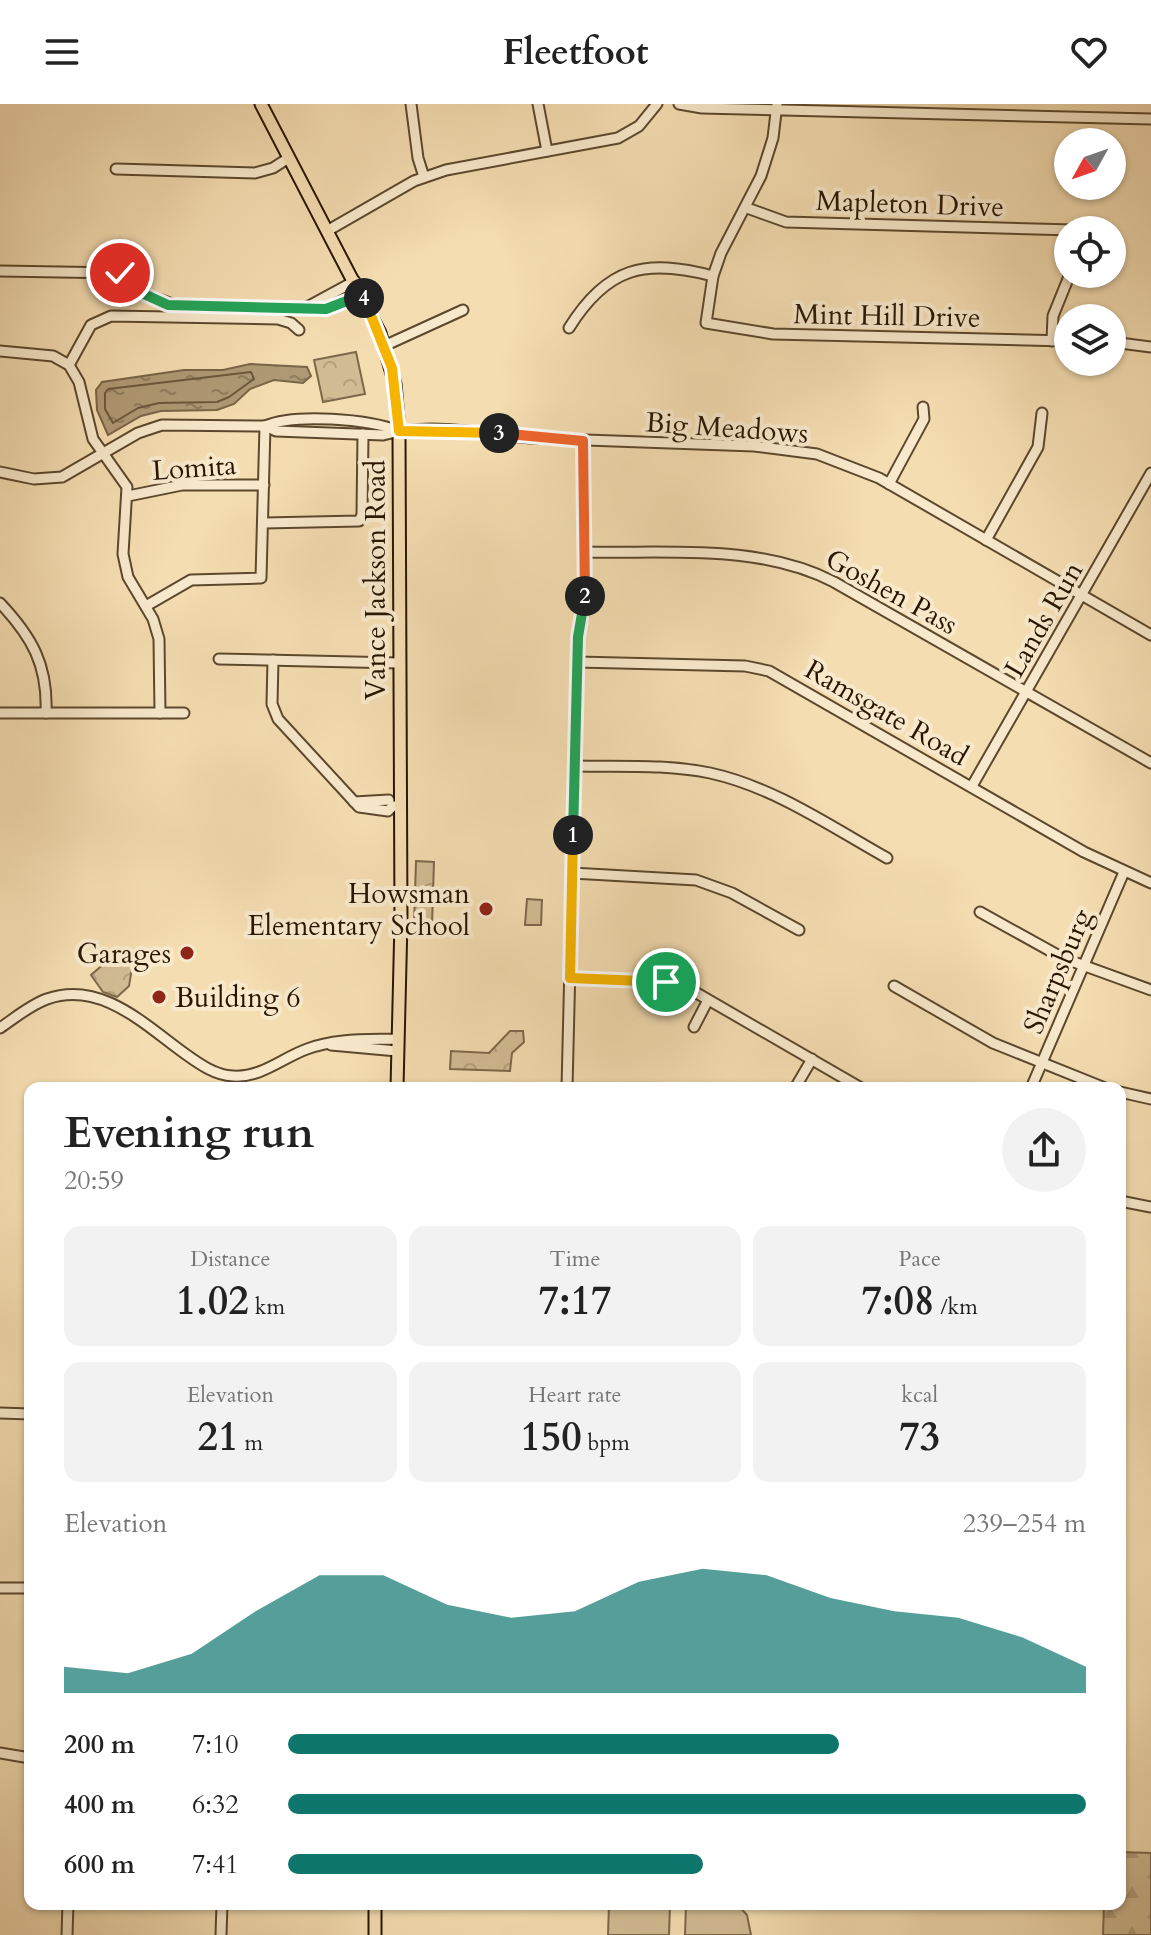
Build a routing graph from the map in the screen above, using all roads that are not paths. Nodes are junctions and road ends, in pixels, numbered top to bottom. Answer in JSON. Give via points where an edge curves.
{"nodes":[{"id":1,"x":261,"y":104,"type":"edge"},
{"id":2,"x":411,"y":104,"type":"edge"},
{"id":3,"x":538,"y":104,"type":"edge"},
{"id":4,"x":657,"y":104,"type":"edge"},
{"id":5,"x":679,"y":104,"type":"edge"},
{"id":6,"x":777,"y":107,"type":"edge"},
{"id":7,"x":1151,"y":119,"type":"edge"},
{"id":8,"x":547,"y":151,"type":"junction"},
{"id":9,"x":287,"y":159,"type":"junction"},
{"id":10,"x":116,"y":169,"type":"dead end"},
{"id":11,"x":424,"y":177,"type":"junction"},
{"id":12,"x":747,"y":208,"type":"junction"},
{"id":13,"x":1054,"y":229,"type":"edge"},
{"id":14,"x":327,"y":231,"type":"junction"},
{"id":15,"x":0,"y":271,"type":"edge"},
{"id":16,"x":713,"y":276,"type":"junction"},
{"id":17,"x":355,"y":281,"type":"junction"},
{"id":18,"x":1064,"y":288,"type":"edge"},
{"id":19,"x":362,"y":295,"type":"junction"},
{"id":20,"x":327,"y":297,"type":"junction"},
{"id":21,"x":308,"y":307,"type":"junction"},
{"id":22,"x":333,"y":308,"type":"junction"},
{"id":23,"x":463,"y":310,"type":"dead end"},
{"id":24,"x":569,"y":328,"type":"dead end"},
{"id":25,"x":299,"y":330,"type":"dead end"},
{"id":26,"x":1052,"y":341,"type":"joint"},
{"id":27,"x":1126,"y":344,"type":"edge"},
{"id":28,"x":384,"y":346,"type":"junction"},
{"id":29,"x":1151,"y":347,"type":"edge"},
{"id":30,"x":0,"y":351,"type":"edge"},
{"id":31,"x":69,"y":365,"type":"junction"},
{"id":32,"x":923,"y":407,"type":"dead end"},
{"id":33,"x":1042,"y":413,"type":"dead end"},
{"id":34,"x":265,"y":426,"type":"junction"},
{"id":35,"x":399,"y":431,"type":"junction"},
{"id":36,"x":363,"y":434,"type":"junction"},
{"id":37,"x":583,"y":441,"type":"junction"},
{"id":38,"x":103,"y":454,"type":"junction"},
{"id":39,"x":0,"y":472,"type":"edge"},
{"id":40,"x":1151,"y":473,"type":"edge"},
{"id":41,"x":889,"y":484,"type":"junction"},
{"id":42,"x":264,"y":485,"type":"junction"},
{"id":43,"x":128,"y":496,"type":"junction"},
{"id":44,"x":264,"y":523,"type":"junction"},
{"id":45,"x":986,"y":540,"type":"junction"},
{"id":46,"x":584,"y":552,"type":"junction"},
{"id":47,"x":1082,"y":596,"type":"junction"},
{"id":48,"x":0,"y":603,"type":"edge"},
{"id":49,"x":146,"y":606,"type":"junction"},
{"id":50,"x":1151,"y":635,"type":"edge"},
{"id":51,"x":219,"y":659,"type":"dead end"},
{"id":52,"x":273,"y":660,"type":"junction"},
{"id":53,"x":577,"y":662,"type":"junction"},
{"id":54,"x":399,"y":663,"type":"junction"},
{"id":55,"x":1026,"y":691,"type":"junction"},
{"id":56,"x":0,"y":713,"type":"edge"},
{"id":57,"x":46,"y":713,"type":"junction"},
{"id":58,"x":160,"y":713,"type":"junction"},
{"id":59,"x":184,"y":713,"type":"dead end"},
{"id":60,"x":1151,"y":763,"type":"edge"},
{"id":61,"x":575,"y":766,"type":"junction"},
{"id":62,"x":972,"y":786,"type":"junction"},
{"id":63,"x":354,"y":802,"type":"junction"},
{"id":64,"x":394,"y":804,"type":"junction"},
{"id":65,"x":887,"y":858,"type":"dead end"},
{"id":66,"x":1124,"y":872,"type":"junction"},
{"id":67,"x":572,"y":873,"type":"junction"},
{"id":68,"x":1151,"y":883,"type":"edge"},
{"id":69,"x":980,"y":912,"type":"dead end"},
{"id":70,"x":799,"y":930,"type":"dead end"},
{"id":71,"x":1083,"y":967,"type":"junction"},
{"id":72,"x":570,"y":978,"type":"junction"},
{"id":73,"x":894,"y":986,"type":"dead end"},
{"id":74,"x":1151,"y":990,"type":"edge"},
{"id":75,"x":708,"y":1000,"type":"junction"},
{"id":76,"x":694,"y":1027,"type":"dead end"},
{"id":77,"x":0,"y":1028,"type":"edge"},
{"id":78,"x":398,"y":1045,"type":"junction"},
{"id":79,"x":812,"y":1059,"type":"junction"},
{"id":80,"x":1041,"y":1065,"type":"junction"},
{"id":81,"x":397,"y":1082,"type":"edge"},
{"id":82,"x":567,"y":1082,"type":"edge"},
{"id":83,"x":799,"y":1082,"type":"edge"},
{"id":84,"x":851,"y":1082,"type":"edge"},
{"id":85,"x":1034,"y":1082,"type":"edge"},
{"id":86,"x":1088,"y":1082,"type":"edge"},
{"id":87,"x":1126,"y":1093,"type":"edge"},
{"id":88,"x":1151,"y":1099,"type":"edge"},
{"id":89,"x":1126,"y":1202,"type":"edge"},
{"id":90,"x":1151,"y":1207,"type":"edge"},
{"id":91,"x":0,"y":1413,"type":"edge"},
{"id":92,"x":24,"y":1414,"type":"edge"},
{"id":93,"x":0,"y":1588,"type":"edge"},
{"id":94,"x":24,"y":1588,"type":"edge"},
{"id":95,"x":0,"y":1753,"type":"edge"},
{"id":96,"x":24,"y":1757,"type":"edge"},
{"id":97,"x":68,"y":1910,"type":"edge"},
{"id":98,"x":222,"y":1910,"type":"edge"},
{"id":99,"x":375,"y":1910,"type":"edge"},
{"id":100,"x":67,"y":1935,"type":"edge"},
{"id":101,"x":221,"y":1935,"type":"edge"},
{"id":102,"x":375,"y":1935,"type":"edge"}],
"edges":[{"from":1,"to":9,"type":"main road","name":"Vance Jackson Road"},
{"from":2,"to":11,"type":"street"},
{"from":3,"to":8,"type":"street"},
{"from":4,"to":8,"type":"street","via":[[639,126],[618,138]]},
{"from":5,"to":6,"type":"street"},
{"from":6,"to":7,"type":"street"},
{"from":6,"to":12,"type":"street","via":[[770,151]]},
{"from":8,"to":11,"type":"street"},
{"from":9,"to":10,"type":"street","via":[[255,173]]},
{"from":9,"to":14,"type":"main road","name":"Vance Jackson Road"},
{"from":11,"to":14,"type":"street"},
{"from":12,"to":13,"type":"street","name":"Mapleton Drive","via":[[786,222]]},
{"from":12,"to":16,"type":"street","via":[[726,241]]},
{"from":14,"to":17,"type":"main road","name":"Vance Jackson Road"},
{"from":15,"to":21,"type":"street","via":[[120,273],[144,294],[168,305]]},
{"from":16,"to":24,"type":"street","via":[[662,266],[620,275],[593,294]]},
{"from":16,"to":26,"type":"street","name":"Mint Hill Drive","via":[[706,323],[773,334]]},
{"from":17,"to":19,"type":"main road","name":"Vance Jackson Road"},
{"from":17,"to":20,"type":"street"},
{"from":18,"to":26,"type":"street","via":[[1053,316]]},
{"from":19,"to":22,"type":"street"},
{"from":19,"to":28,"type":"main road","name":"Vance Jackson Road"},
{"from":20,"to":21,"type":"street"},
{"from":20,"to":22,"type":"street"},
{"from":21,"to":22,"type":"street"},
{"from":23,"to":28,"type":"street"},
{"from":25,"to":31,"type":"street","via":[[278,319],[111,316],[91,325]]},
{"from":27,"to":29,"type":"street"},
{"from":28,"to":35,"type":"main road","name":"Vance Jackson Road","via":[[395,384]]},
{"from":30,"to":31,"type":"street","via":[[53,356]]},
{"from":31,"to":38,"type":"street","via":[[79,382],[89,429]]},
{"from":32,"to":41,"type":"street","via":[[918,433]]},
{"from":33,"to":45,"type":"street","via":[[1038,447]]},
{"from":34,"to":35,"type":"street","name":"Big Meadows","via":[[275,421],[348,421]]},
{"from":34,"to":36,"type":"street","name":"Big Meadows","via":[[276,431]]},
{"from":34,"to":38,"type":"street","name":"Big Meadows","via":[[162,425]]},
{"from":34,"to":42,"type":"street"},
{"from":35,"to":36,"type":"street","name":"Big Meadows"},
{"from":35,"to":37,"type":"street","name":"Big Meadows"},
{"from":35,"to":54,"type":"main road","name":"Vance Jackson Road"},
{"from":36,"to":44,"type":"street","via":[[359,521]]},
{"from":37,"to":41,"type":"street","name":"Big Meadows","via":[[786,448],[849,464]]},
{"from":37,"to":46,"type":"street"},
{"from":38,"to":39,"type":"street","name":"Big Meadows","via":[[71,474],[49,480]]},
{"from":38,"to":43,"type":"street"},
{"from":40,"to":47,"type":"street","name":"Lands Run"},
{"from":41,"to":45,"type":"street","name":"Big Meadows"},
{"from":42,"to":43,"type":"street","name":"Lomita","via":[[182,485]]},
{"from":42,"to":44,"type":"street"},
{"from":43,"to":49,"type":"street","via":[[126,568]]},
{"from":44,"to":49,"type":"street","via":[[261,578],[191,580]]},
{"from":45,"to":47,"type":"street","name":"Big Meadows"},
{"from":46,"to":53,"type":"street","via":[[585,608]]},
{"from":46,"to":55,"type":"street","name":"Goshen Pass","via":[[745,556],[798,566]]},
{"from":47,"to":50,"type":"street","name":"Big Meadows"},
{"from":47,"to":55,"type":"street","name":"Lands Run"},
{"from":48,"to":57,"type":"street","via":[[26,631],[40,657]]},
{"from":49,"to":58,"type":"street","via":[[159,639]]},
{"from":51,"to":52,"type":"street"},
{"from":52,"to":54,"type":"street"},
{"from":52,"to":63,"type":"street","via":[[272,704],[278,719]]},
{"from":53,"to":61,"type":"street"},
{"from":53,"to":62,"type":"street","name":"Ramsgate Road","via":[[769,671]]},
{"from":54,"to":64,"type":"main road","name":"Vance Jackson Road"},
{"from":55,"to":60,"type":"street","name":"Goshen Pass"},
{"from":55,"to":62,"type":"street","name":"Lands Run"},
{"from":56,"to":57,"type":"street"},
{"from":57,"to":58,"type":"street"},
{"from":58,"to":59,"type":"street"},
{"from":61,"to":65,"type":"street","via":[[679,768],[739,781],[794,805]]},
{"from":61,"to":67,"type":"street"},
{"from":62,"to":66,"type":"street","name":"Ramsgate Road"},
{"from":63,"to":64,"type":"street","via":[[378,811],[388,811]]},
{"from":63,"to":64,"type":"street","via":[[386,794]]},
{"from":64,"to":78,"type":"main road","name":"Vance Jackson Road"},
{"from":66,"to":68,"type":"street","name":"Ramsgate Road"},
{"from":66,"to":71,"type":"street","name":"Sharpsburg"},
{"from":67,"to":70,"type":"street","via":[[696,880],[732,893]]},
{"from":67,"to":72,"type":"street"},
{"from":69,"to":71,"type":"street"},
{"from":71,"to":74,"type":"street"},
{"from":71,"to":80,"type":"street","name":"Sharpsburg"},
{"from":72,"to":75,"type":"street","via":[[681,984]]},
{"from":72,"to":82,"type":"street"},
{"from":73,"to":80,"type":"street"},
{"from":75,"to":76,"type":"street"},
{"from":75,"to":79,"type":"street"},
{"from":77,"to":78,"type":"street","via":[[39,1002],[73,994],[115,1004],[196,1062],[230,1076],[256,1073],[303,1050],[340,1040]]},
{"from":78,"to":81,"type":"main road","name":"Vance Jackson Road"},
{"from":79,"to":83,"type":"street"},
{"from":79,"to":84,"type":"street"},
{"from":80,"to":85,"type":"street","name":"Sharpsburg"},
{"from":80,"to":86,"type":"street"},
{"from":87,"to":88,"type":"street"},
{"from":89,"to":90,"type":"street"},
{"from":91,"to":92,"type":"street"},
{"from":93,"to":94,"type":"street"},
{"from":95,"to":96,"type":"street"},
{"from":97,"to":100,"type":"street"},
{"from":98,"to":101,"type":"street"},
{"from":99,"to":102,"type":"main road"}]}
